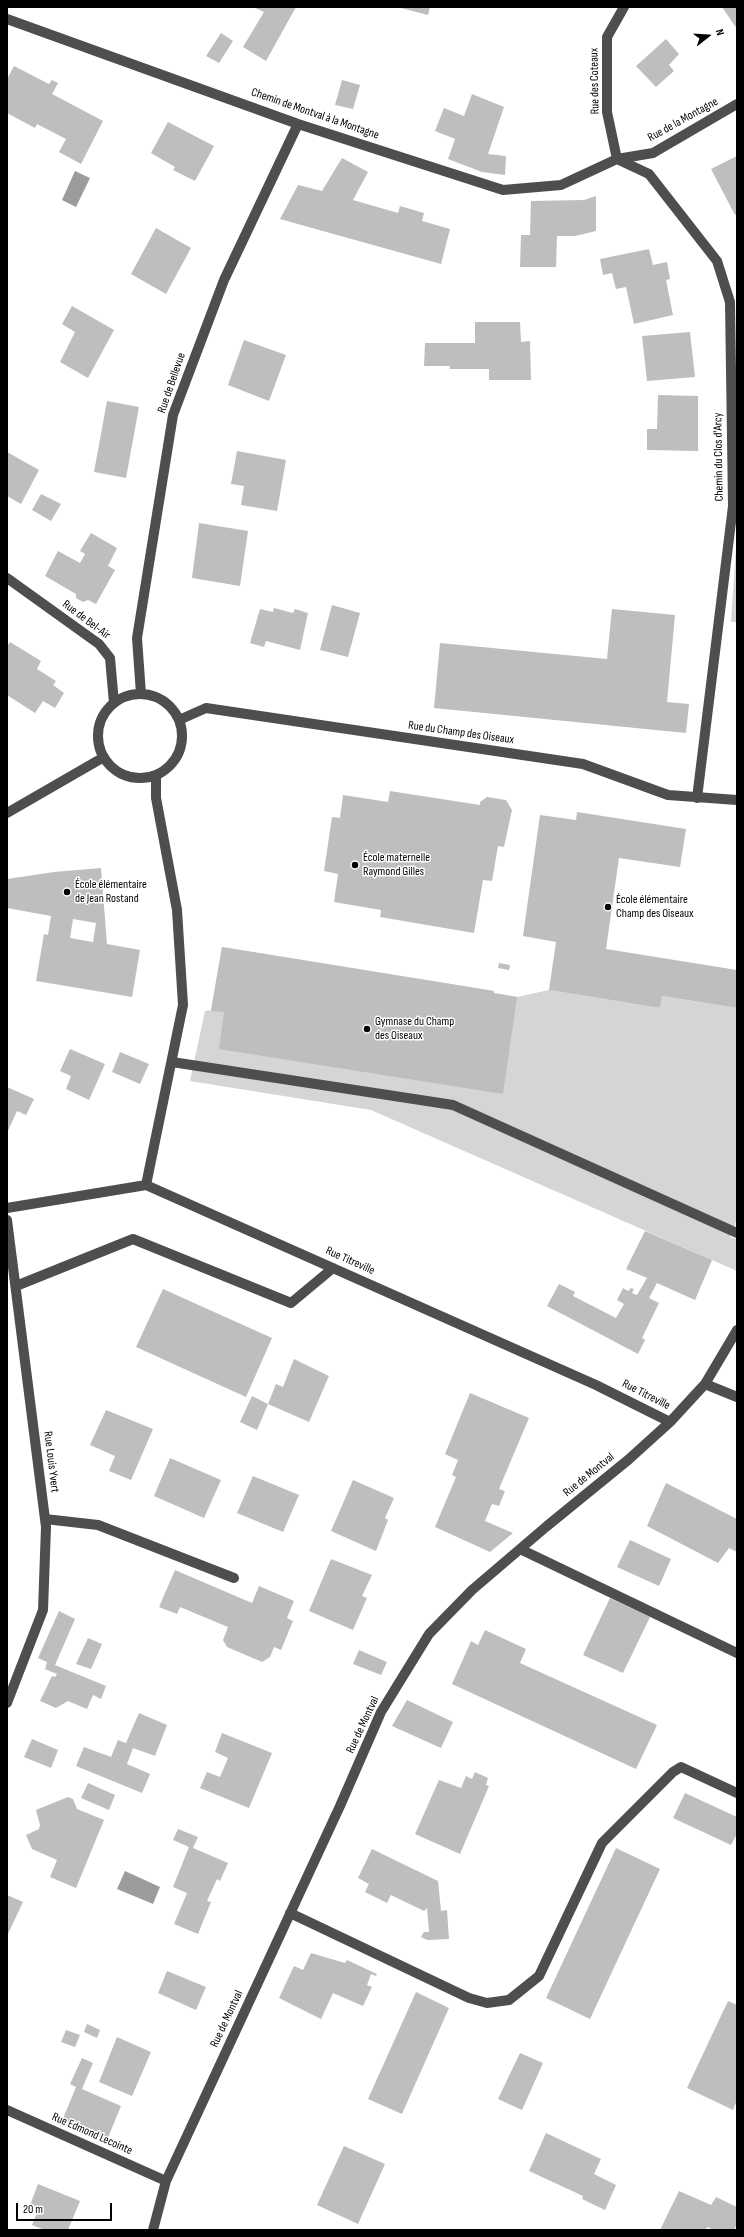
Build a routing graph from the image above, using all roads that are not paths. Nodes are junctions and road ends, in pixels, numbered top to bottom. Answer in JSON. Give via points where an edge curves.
{"nodes":[{"id":1,"x":624,"y":7,"type":"edge"},
{"id":2,"x":7,"y":19,"type":"edge"},
{"id":3,"x":737,"y":104,"type":"edge"},
{"id":4,"x":298,"y":124,"type":"junction"},
{"id":5,"x":617,"y":159,"type":"junction"},
{"id":6,"x":7,"y":578,"type":"edge"},
{"id":7,"x":141,"y":694,"type":"junction"},
{"id":8,"x":114,"y":703,"type":"junction"},
{"id":9,"x":180,"y":720,"type":"junction"},
{"id":10,"x":104,"y":757,"type":"junction"},
{"id":11,"x":156,"y":775,"type":"junction"},
{"id":12,"x":697,"y":798,"type":"junction"},
{"id":13,"x":737,"y":800,"type":"edge"},
{"id":14,"x":7,"y":813,"type":"edge"},
{"id":15,"x":172,"y":1062,"type":"junction"},
{"id":16,"x":146,"y":1185,"type":"junction"},
{"id":17,"x":7,"y":1208,"type":"edge"},
{"id":18,"x":7,"y":1220,"type":"edge"},
{"id":19,"x":737,"y":1233,"type":"edge"},
{"id":20,"x":333,"y":1268,"type":"junction"},
{"id":21,"x":16,"y":1286,"type":"junction"},
{"id":22,"x":737,"y":1330,"type":"edge"},
{"id":23,"x":705,"y":1384,"type":"junction"},
{"id":24,"x":737,"y":1397,"type":"edge"},
{"id":25,"x":670,"y":1422,"type":"junction"},
{"id":26,"x":45,"y":1519,"type":"junction"},
{"id":27,"x":520,"y":1549,"type":"junction"},
{"id":28,"x":234,"y":1578,"type":"dead end"},
{"id":29,"x":737,"y":1653,"type":"edge"},
{"id":30,"x":7,"y":1703,"type":"edge"},
{"id":31,"x":737,"y":1793,"type":"edge"},
{"id":32,"x":290,"y":1913,"type":"junction"},
{"id":33,"x":7,"y":2110,"type":"edge"},
{"id":34,"x":166,"y":2181,"type":"junction"},
{"id":35,"x":153,"y":2230,"type":"edge"}],
"edges":[{"from":1,"to":5,"type":"street","name":"Rue des Coteaux","via":[[607,37],[607,112]]},
{"from":2,"to":4,"type":"street","name":"Chemin de Montval à la Montagne"},
{"from":3,"to":5,"type":"street","name":"Rue de la Montagne","via":[[653,153]]},
{"from":4,"to":5,"type":"street","name":"Chemin de Montval à la Montagne","via":[[503,190],[561,185]]},
{"from":4,"to":7,"type":"street","name":"Rue de Bellevue","via":[[224,280],[174,415],[137,638]]},
{"from":5,"to":12,"type":"street","name":"Chemin du Clos d'Arcy","via":[[649,174],[717,261],[730,302],[733,506]]},
{"from":6,"to":8,"type":"street","name":"Rue de Bel-Air","via":[[99,644],[110,658]]},
{"from":7,"to":8,"type":"street","via":[[127,696]]},
{"from":7,"to":9,"type":"street","via":[[164,701]]},
{"from":8,"to":10,"type":"street","via":[[106,711],[101,722],[100,745]]},
{"from":9,"to":11,"type":"street","via":[[181,746],[176,758]]},
{"from":9,"to":12,"type":"street","name":"Rue du Champ des Oiseaux","via":[[206,708],[576,763],[668,795]]},
{"from":10,"to":11,"type":"street","via":[[121,773],[132,777]]},
{"from":10,"to":14,"type":"street"},
{"from":11,"to":15,"type":"street","via":[[156,798],[177,910],[183,1005]]},
{"from":12,"to":13,"type":"street","name":"Rue du Champ des Oiseaux"},
{"from":15,"to":16,"type":"street"},
{"from":15,"to":19,"type":"street","via":[[453,1105]]},
{"from":16,"to":17,"type":"street"},
{"from":16,"to":20,"type":"street","name":"Rue Titreville"},
{"from":18,"to":21,"type":"street","name":"Rue Louis Yvert"},
{"from":20,"to":21,"type":"street","via":[[290,1303],[133,1239]]},
{"from":20,"to":25,"type":"street","name":"Rue Titreville","via":[[596,1385]]},
{"from":21,"to":26,"type":"street","name":"Rue Louis Yvert"},
{"from":22,"to":23,"type":"street","name":"Rue de Montval"},
{"from":23,"to":24,"type":"street"},
{"from":23,"to":25,"type":"street","name":"Rue de Montval"},
{"from":25,"to":27,"type":"street","name":"Rue de Montval"},
{"from":26,"to":28,"type":"street","via":[[98,1524]]},
{"from":26,"to":30,"type":"street","name":"Rue Louis Yvert","via":[[43,1610]]},
{"from":27,"to":29,"type":"street"},
{"from":27,"to":32,"type":"street","name":"Rue de Montval","via":[[472,1590],[429,1634],[382,1712]]},
{"from":31,"to":32,"type":"street","via":[[681,1767],[673,1772],[611,1832],[602,1844],[539,1976],[509,2000],[487,2003],[469,1998]]},
{"from":32,"to":34,"type":"street","name":"Rue de Montval"},
{"from":33,"to":34,"type":"street","name":"Rue Edmond Lecointe"},
{"from":34,"to":35,"type":"street","name":"Rue de Montval"}]}
